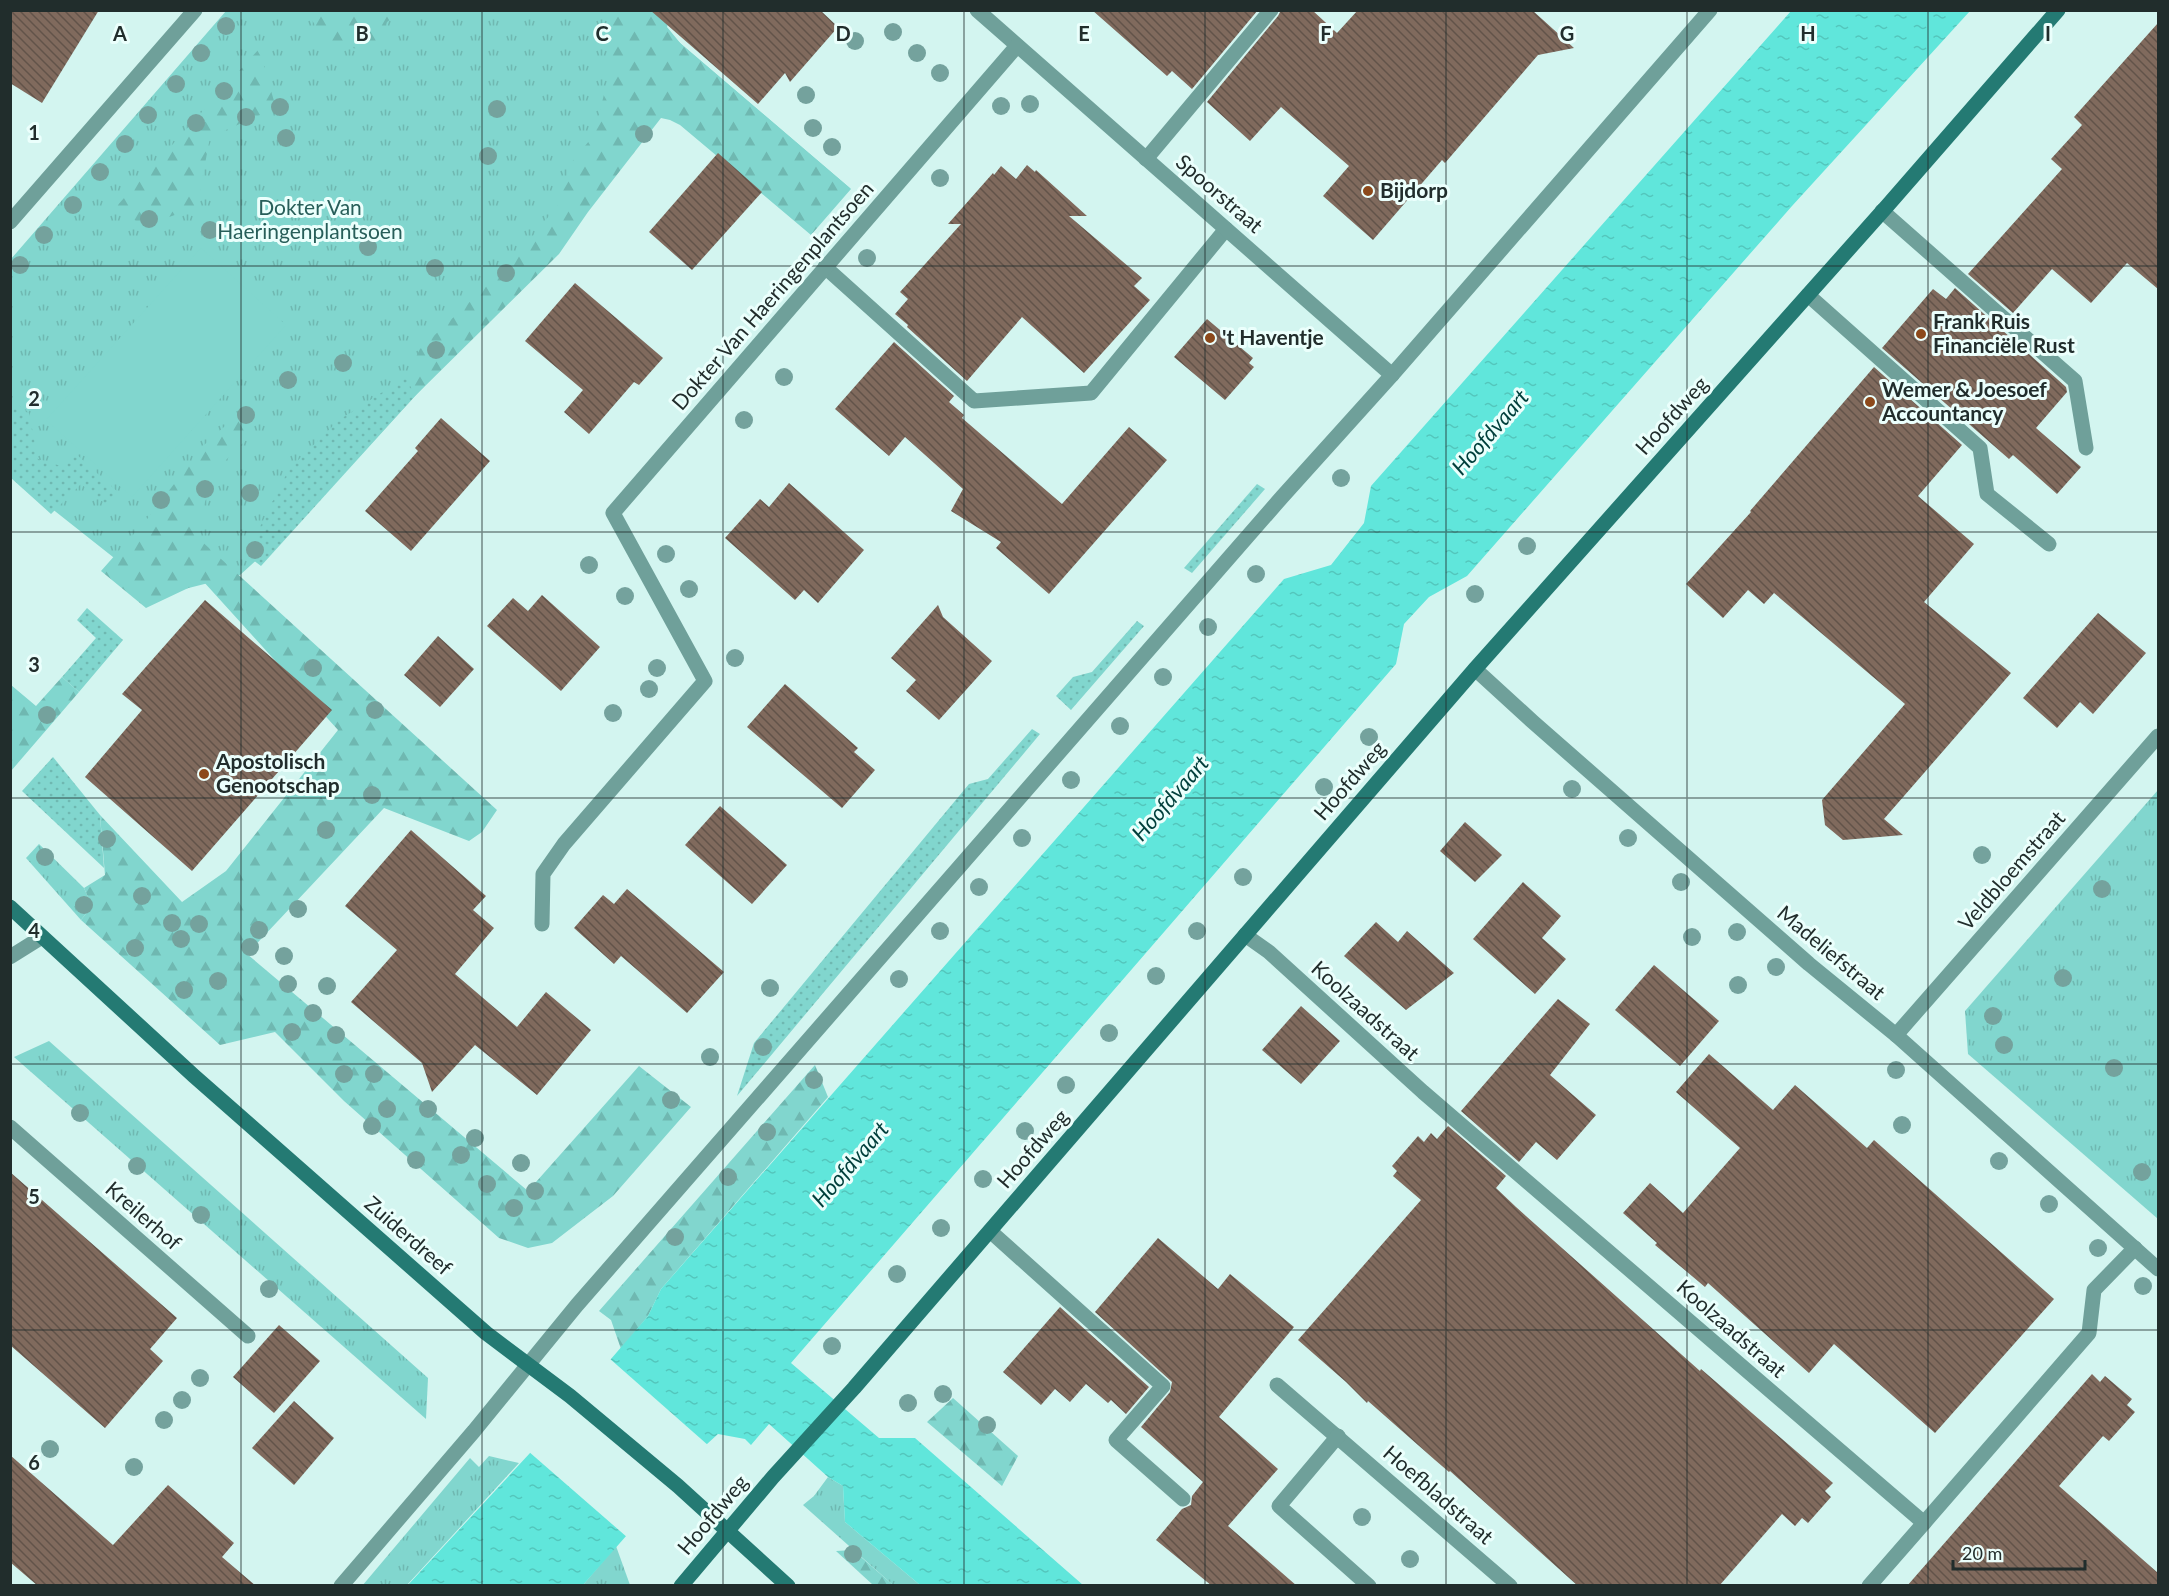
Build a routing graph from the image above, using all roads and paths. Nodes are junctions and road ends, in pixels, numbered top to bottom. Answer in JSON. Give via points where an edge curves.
{"nodes":[{"id":1,"x":195,"y":10,"type":"edge"},
{"id":2,"x":977,"y":10,"type":"edge"},
{"id":3,"x":1271,"y":10,"type":"edge"},
{"id":4,"x":1710,"y":10,"type":"edge"},
{"id":5,"x":2058,"y":10,"type":"edge"},
{"id":6,"x":1017,"y":46,"type":"junction"},
{"id":7,"x":1146,"y":159,"type":"junction"},
{"id":8,"x":1882,"y":211,"type":"junction"},
{"id":9,"x":10,"y":222,"type":"edge"},
{"id":10,"x":1226,"y":229,"type":"junction"},
{"id":11,"x":825,"y":267,"type":"junction"},
{"id":12,"x":1808,"y":295,"type":"junction"},
{"id":13,"x":1392,"y":375,"type":"junction"},
{"id":14,"x":2086,"y":448,"type":"dead end"},
{"id":15,"x":2049,"y":544,"type":"dead end"},
{"id":16,"x":1475,"y":669,"type":"junction"},
{"id":17,"x":2158,"y":736,"type":"edge"},
{"id":18,"x":10,"y":907,"type":"edge"},
{"id":19,"x":542,"y":924,"type":"dead end"},
{"id":20,"x":1245,"y":935,"type":"junction"},
{"id":21,"x":42,"y":937,"type":"junction"},
{"id":22,"x":10,"y":957,"type":"edge"},
{"id":23,"x":1896,"y":1035,"type":"junction"},
{"id":24,"x":10,"y":1127,"type":"edge"},
{"id":25,"x":990,"y":1231,"type":"junction"},
{"id":26,"x":2135,"y":1248,"type":"junction"},
{"id":27,"x":2158,"y":1269,"type":"edge"},
{"id":28,"x":248,"y":1336,"type":"dead end"},
{"id":29,"x":528,"y":1365,"type":"junction"},
{"id":30,"x":1277,"y":1385,"type":"dead end"},
{"id":31,"x":1338,"y":1436,"type":"junction"},
{"id":32,"x":1183,"y":1499,"type":"dead end"},
{"id":33,"x":1923,"y":1523,"type":"junction"},
{"id":34,"x":728,"y":1531,"type":"junction"},
{"id":35,"x":341,"y":1586,"type":"edge"},
{"id":36,"x":681,"y":1586,"type":"edge"},
{"id":37,"x":788,"y":1586,"type":"edge"},
{"id":38,"x":1369,"y":1586,"type":"edge"},
{"id":39,"x":1510,"y":1586,"type":"edge"},
{"id":40,"x":1869,"y":1586,"type":"edge"}],
"edges":[{"from":1,"to":9,"type":"street"},
{"from":2,"to":6,"type":"street"},
{"from":3,"to":7,"type":"street"},
{"from":4,"to":13,"type":"street"},
{"from":5,"to":8,"type":"street","name":"Hoofdweg"},
{"from":6,"to":7,"type":"street","name":"Spoorstraat"},
{"from":6,"to":11,"type":"street","name":"Dokter Van Haeringenplantsoen"},
{"from":7,"to":10,"type":"street","name":"Spoorstraat"},
{"from":8,"to":12,"type":"street","name":"Hoofdweg"},
{"from":8,"to":14,"type":"street","via":[[2075,381]]},
{"from":10,"to":11,"type":"street","via":[[1091,393],[974,401]]},
{"from":10,"to":13,"type":"street","name":"Spoorstraat"},
{"from":11,"to":19,"type":"street","name":"Dokter Van Haeringenplantsoen","via":[[613,513],[705,681],[543,874]]},
{"from":12,"to":15,"type":"street","via":[[1980,448],[1987,494]]},
{"from":12,"to":16,"type":"street","name":"Hoofdweg"},
{"from":13,"to":29,"type":"street"},
{"from":16,"to":20,"type":"street","name":"Hoofdweg"},
{"from":16,"to":23,"type":"street","name":"Madeliefstraat","via":[[1800,956]]},
{"from":17,"to":23,"type":"street","name":"Veldbloemstraat"},
{"from":18,"to":21,"type":"street","name":"Zuiderdreef"},
{"from":20,"to":25,"type":"street","name":"Hoofdweg"},
{"from":20,"to":33,"type":"street","name":"Koolzaadstraat"},
{"from":21,"to":22,"type":"street"},
{"from":21,"to":29,"type":"street","name":"Zuiderdreef","via":[[220,1099],[486,1333]]},
{"from":23,"to":26,"type":"street","name":"Madeliefstraat"},
{"from":24,"to":28,"type":"street","name":"Kreilerhof"},
{"from":25,"to":32,"type":"street","via":[[1163,1386],[1116,1440]]},
{"from":25,"to":34,"type":"street","name":"Hoofdweg"},
{"from":26,"to":27,"type":"street","name":"Madeliefstraat"},
{"from":26,"to":33,"type":"street","via":[[2094,1290],[2089,1333]]},
{"from":29,"to":34,"type":"street","name":"Zuiderdreef","via":[[570,1395]]},
{"from":29,"to":35,"type":"street"},
{"from":30,"to":31,"type":"street","name":"Hoefbladstraat"},
{"from":31,"to":38,"type":"street","via":[[1279,1506]]},
{"from":31,"to":39,"type":"street","name":"Hoefbladstraat"},
{"from":33,"to":40,"type":"street"},
{"from":34,"to":36,"type":"street","name":"Hoofdweg"},
{"from":34,"to":37,"type":"street","name":"Zuiderdreef"}]}
